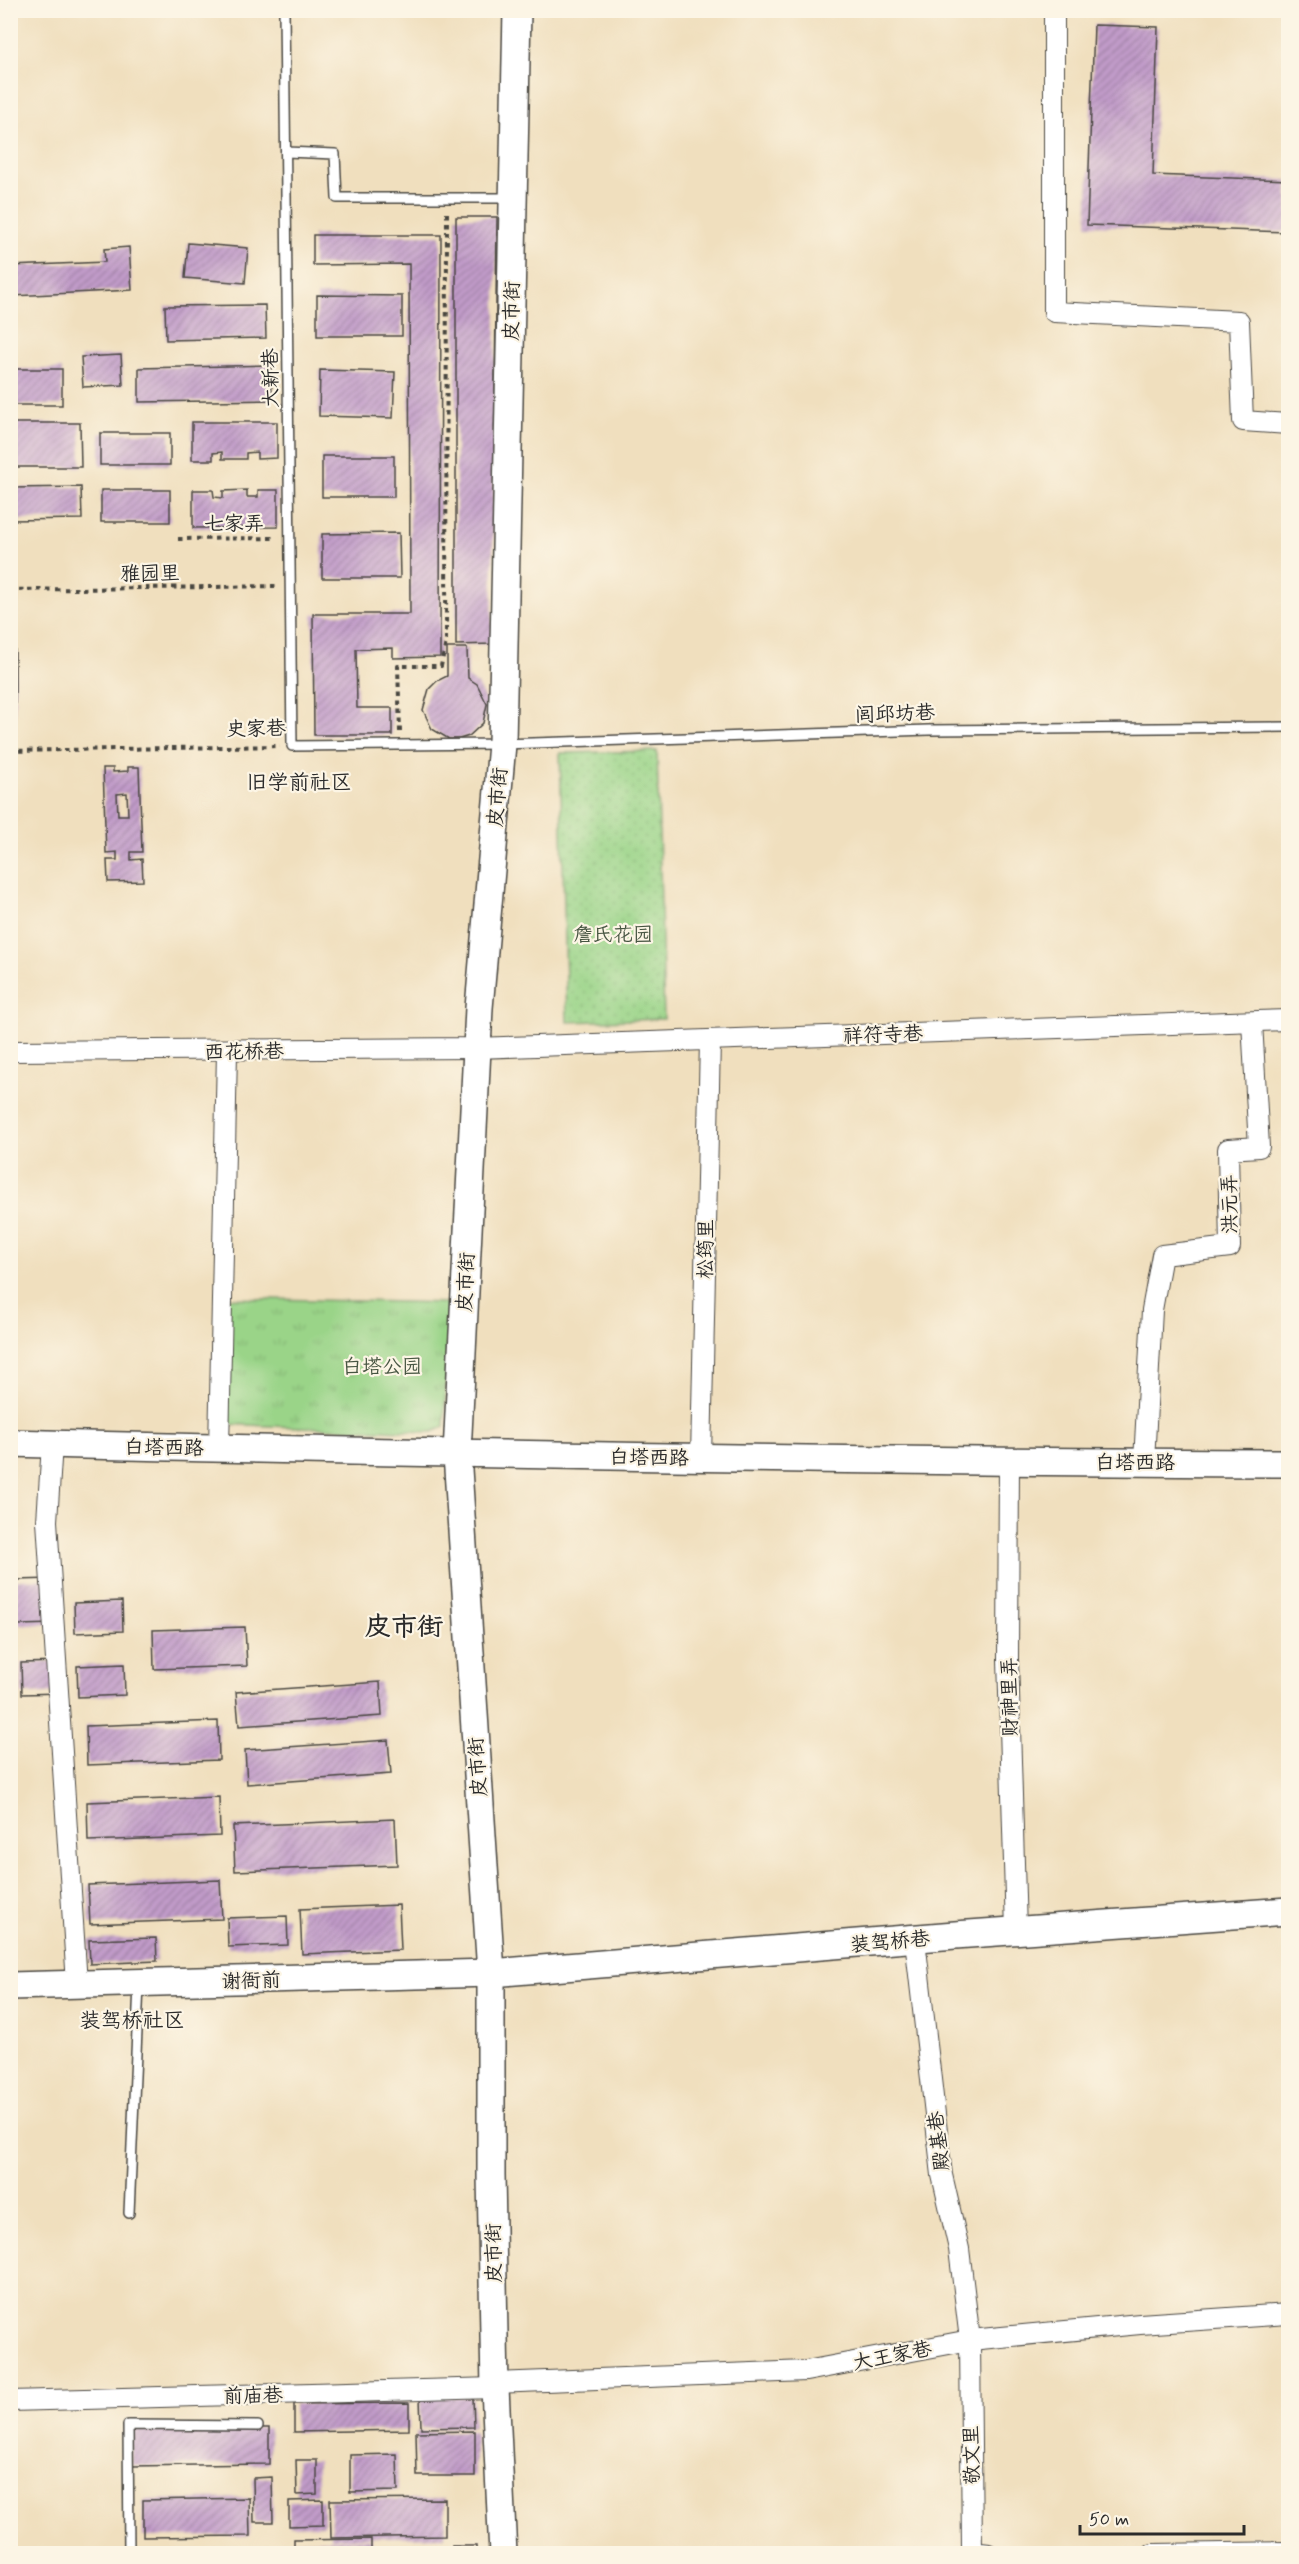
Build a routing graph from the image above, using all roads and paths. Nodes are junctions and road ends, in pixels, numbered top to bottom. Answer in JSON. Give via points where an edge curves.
{"nodes":[{"id":1,"x":284,"y":10,"type":"edge"},
{"id":2,"x":517,"y":10,"type":"edge"},
{"id":3,"x":1054,"y":10,"type":"edge"},
{"id":4,"x":286,"y":152,"type":"junction"},
{"id":5,"x":447,"y":198,"type":"junction"},
{"id":6,"x":513,"y":198,"type":"junction"},
{"id":7,"x":1288,"y":424,"type":"edge"},
{"id":8,"x":178,"y":538,"type":"dead end"},
{"id":9,"x":290,"y":538,"type":"junction"},
{"id":10,"x":291,"y":585,"type":"junction"},
{"id":11,"x":10,"y":590,"type":"edge"},
{"id":12,"x":1288,"y":727,"type":"edge"},
{"id":13,"x":502,"y":744,"type":"junction"},
{"id":14,"x":400,"y":745,"type":"junction"},
{"id":15,"x":292,"y":746,"type":"junction"},
{"id":16,"x":10,"y":751,"type":"edge"},
{"id":17,"x":1288,"y":1020,"type":"edge"},
{"id":18,"x":1252,"y":1022,"type":"junction"},
{"id":19,"x":710,"y":1040,"type":"junction"},
{"id":20,"x":477,"y":1048,"type":"junction"},
{"id":21,"x":10,"y":1051,"type":"edge"},
{"id":22,"x":227,"y":1051,"type":"junction"},
{"id":23,"x":10,"y":1443,"type":"edge"},
{"id":24,"x":52,"y":1444,"type":"junction"},
{"id":25,"x":219,"y":1449,"type":"junction"},
{"id":26,"x":457,"y":1454,"type":"junction"},
{"id":27,"x":701,"y":1458,"type":"junction"},
{"id":28,"x":1009,"y":1462,"type":"junction"},
{"id":29,"x":1144,"y":1462,"type":"junction"},
{"id":30,"x":1288,"y":1463,"type":"edge"},
{"id":31,"x":1288,"y":1911,"type":"edge"},
{"id":32,"x":1016,"y":1931,"type":"junction"},
{"id":33,"x":915,"y":1940,"type":"junction"},
{"id":34,"x":491,"y":1974,"type":"junction"},
{"id":35,"x":139,"y":1983,"type":"junction"},
{"id":36,"x":76,"y":1984,"type":"junction"},
{"id":37,"x":10,"y":1986,"type":"edge"},
{"id":38,"x":129,"y":2213,"type":"dead end"},
{"id":39,"x":1288,"y":2314,"type":"edge"},
{"id":40,"x":970,"y":2340,"type":"junction"},
{"id":41,"x":495,"y":2386,"type":"junction"},
{"id":42,"x":10,"y":2401,"type":"edge"},
{"id":43,"x":258,"y":2426,"type":"dead end"},
{"id":44,"x":1288,"y":2552,"type":"edge"},
{"id":45,"x":129,"y":2553,"type":"edge"},
{"id":46,"x":503,"y":2553,"type":"edge"},
{"id":47,"x":989,"y":2553,"type":"edge"},
{"id":48,"x":1153,"y":2553,"type":"edge"}],
"edges":[{"from":1,"to":4,"type":"lane","name":"大新巷"},
{"from":2,"to":6,"type":"street","name":"皮市街"},
{"from":3,"to":7,"type":"street","via":[[1054,312],[1239,321],[1244,421]]},
{"from":4,"to":5,"type":"lane","via":[[335,154],[337,198]]},
{"from":4,"to":9,"type":"lane","name":"大新巷"},
{"from":5,"to":6,"type":"lane"},
{"from":5,"to":14,"type":"path","via":[[446,642],[441,666],[398,666]]},
{"from":6,"to":13,"type":"street","name":"皮市街"},
{"from":8,"to":9,"type":"path","name":"七家弄"},
{"from":9,"to":10,"type":"lane","name":"大新巷"},
{"from":10,"to":11,"type":"path","name":"雅园里"},
{"from":10,"to":15,"type":"lane","name":"大新巷"},
{"from":12,"to":13,"type":"lane","name":"闾邱坊巷","via":[[929,730]]},
{"from":13,"to":14,"type":"lane","name":"史家巷"},
{"from":13,"to":20,"type":"street","name":"皮市街"},
{"from":14,"to":15,"type":"lane","name":"史家巷"},
{"from":15,"to":16,"type":"path","name":"史家巷"},
{"from":17,"to":18,"type":"street","name":"祥符寺巷"},
{"from":18,"to":19,"type":"street","name":"祥符寺巷"},
{"from":18,"to":29,"type":"street","name":"洪元弄","via":[[1259,1147],[1228,1149],[1230,1247],[1161,1255],[1152,1310]]},
{"from":19,"to":20,"type":"street","name":"祥符寺巷"},
{"from":19,"to":27,"type":"street","name":"松筠里"},
{"from":20,"to":22,"type":"street","name":"西花桥巷"},
{"from":20,"to":26,"type":"street","name":"皮市街"},
{"from":21,"to":22,"type":"street","name":"西花桥巷"},
{"from":22,"to":25,"type":"street"},
{"from":23,"to":24,"type":"street","name":"白塔西路"},
{"from":24,"to":25,"type":"street","name":"白塔西路"},
{"from":24,"to":36,"type":"street","via":[[47,1521]]},
{"from":25,"to":26,"type":"street","name":"白塔西路"},
{"from":26,"to":27,"type":"street","name":"白塔西路"},
{"from":26,"to":34,"type":"street","name":"皮市街"},
{"from":27,"to":28,"type":"street","name":"白塔西路"},
{"from":28,"to":29,"type":"street","name":"白塔西路"},
{"from":28,"to":32,"type":"street","name":"财神里弄","via":[[1008,1659]]},
{"from":29,"to":30,"type":"street","name":"白塔西路"},
{"from":31,"to":32,"type":"street","name":"装驾桥巷"},
{"from":32,"to":33,"type":"street","name":"装驾桥巷"},
{"from":33,"to":34,"type":"street","name":"装驾桥巷"},
{"from":33,"to":40,"type":"street","name":"殿基巷","via":[[942,2175],[959,2249]]},
{"from":34,"to":35,"type":"street","name":"谢衙前"},
{"from":34,"to":41,"type":"street","name":"皮市街"},
{"from":35,"to":36,"type":"street","name":"谢衙前"},
{"from":35,"to":38,"type":"lane"},
{"from":36,"to":37,"type":"street","name":"谢衙前"},
{"from":39,"to":40,"type":"street","name":"大王家巷"},
{"from":40,"to":41,"type":"street","name":"大王家巷","via":[[806,2371]]},
{"from":40,"to":47,"type":"street","name":"敬文里","via":[[972,2552]]},
{"from":41,"to":42,"type":"street","name":"前庙巷"},
{"from":41,"to":46,"type":"street","name":"皮市街"},
{"from":43,"to":45,"type":"lane","via":[[128,2426]]},
{"from":44,"to":48,"type":"street"}]}
